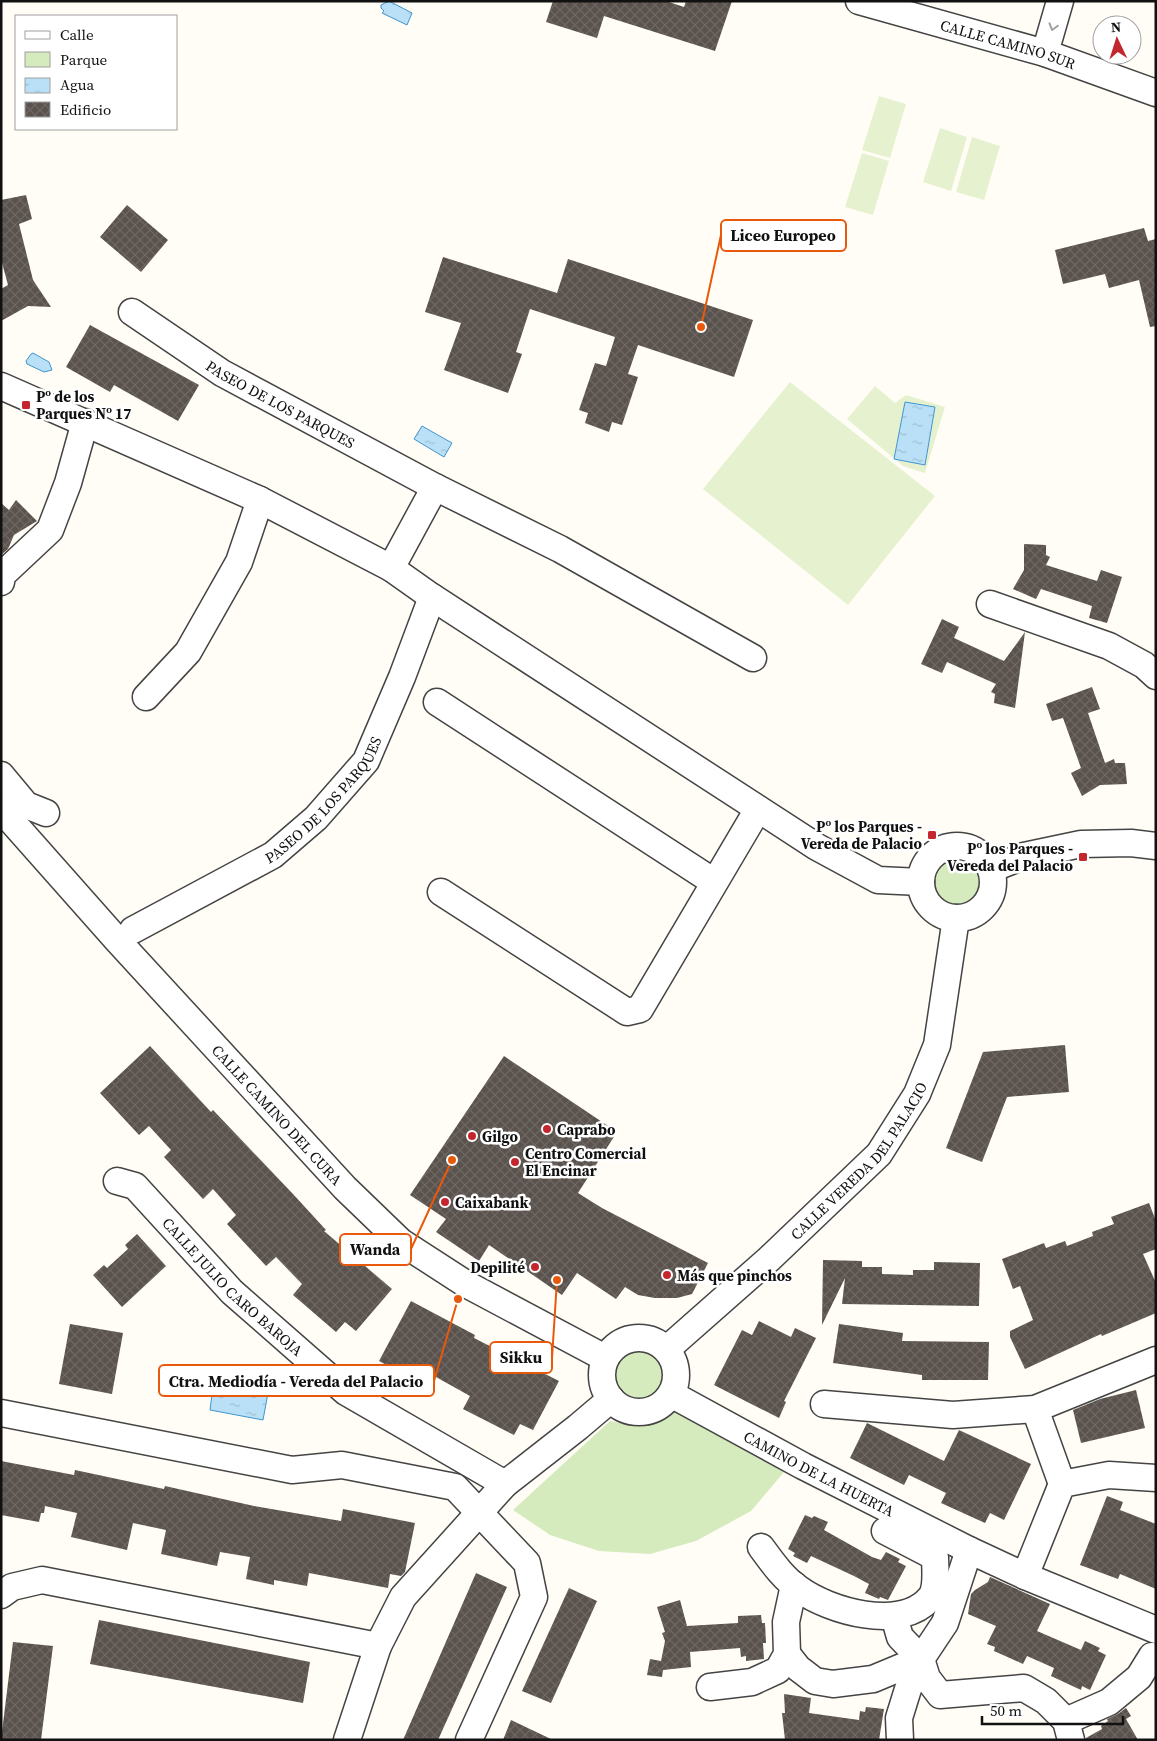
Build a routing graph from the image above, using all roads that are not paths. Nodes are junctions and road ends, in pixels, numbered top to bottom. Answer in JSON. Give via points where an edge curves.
{"nodes":[{"id":1,"x":859,"y":1,"type":"edge"},
{"id":2,"x":1060,"y":1,"type":"edge"},
{"id":3,"x":1045,"y":53,"type":"junction"},
{"id":4,"x":1156,"y":93,"type":"edge"},
{"id":5,"x":132,"y":312,"type":"dead end"},
{"id":6,"x":1,"y":386,"type":"edge"},
{"id":7,"x":85,"y":422,"type":"junction"},
{"id":8,"x":435,"y":487,"type":"junction"},
{"id":9,"x":260,"y":500,"type":"junction"},
{"id":10,"x":391,"y":568,"type":"junction"},
{"id":11,"x":1,"y":582,"type":"edge"},
{"id":12,"x":432,"y":597,"type":"junction"},
{"id":13,"x":990,"y":604,"type":"dead end"},
{"id":14,"x":753,"y":658,"type":"dead end"},
{"id":15,"x":1156,"y":676,"type":"edge"},
{"id":16,"x":146,"y":697,"type":"dead end"},
{"id":17,"x":437,"y":702,"type":"dead end"},
{"id":18,"x":1,"y":775,"type":"edge"},
{"id":19,"x":1,"y":809,"type":"edge"},
{"id":20,"x":758,"y":809,"type":"junction"},
{"id":21,"x":46,"y":814,"type":"dead end"},
{"id":22,"x":1156,"y":846,"type":"edge"},
{"id":23,"x":992,"y":869,"type":"junction"},
{"id":24,"x":714,"y":882,"type":"junction"},
{"id":25,"x":921,"y":882,"type":"junction"},
{"id":26,"x":441,"y":892,"type":"dead end"},
{"id":27,"x":956,"y":918,"type":"junction"},
{"id":28,"x":133,"y":930,"type":"dead end"},
{"id":29,"x":117,"y":1181,"type":"dead end"},
{"id":30,"x":667,"y":1350,"type":"junction"},
{"id":31,"x":605,"y":1358,"type":"junction"},
{"id":32,"x":1156,"y":1360,"type":"edge"},
{"id":33,"x":671,"y":1394,"type":"junction"},
{"id":34,"x":610,"y":1399,"type":"junction"},
{"id":35,"x":824,"y":1404,"type":"dead end"},
{"id":36,"x":1035,"y":1409,"type":"junction"},
{"id":37,"x":1,"y":1413,"type":"edge"},
{"id":38,"x":1156,"y":1478,"type":"edge"},
{"id":39,"x":506,"y":1484,"type":"junction"},
{"id":40,"x":1062,"y":1484,"type":"junction"},
{"id":41,"x":480,"y":1512,"type":"junction"},
{"id":42,"x":885,"y":1531,"type":"dead end"},
{"id":43,"x":761,"y":1547,"type":"dead end"},
{"id":44,"x":969,"y":1550,"type":"junction"},
{"id":45,"x":1025,"y":1576,"type":"junction"},
{"id":46,"x":794,"y":1585,"type":"junction"},
{"id":47,"x":1,"y":1595,"type":"edge"},
{"id":48,"x":894,"y":1616,"type":"junction"},
{"id":49,"x":1156,"y":1630,"type":"edge"},
{"id":50,"x":378,"y":1646,"type":"junction"},
{"id":51,"x":788,"y":1654,"type":"junction"},
{"id":52,"x":1152,"y":1656,"type":"dead end"},
{"id":53,"x":922,"y":1659,"type":"junction"},
{"id":54,"x":710,"y":1687,"type":"dead end"},
{"id":55,"x":1068,"y":1730,"type":"edge"},
{"id":56,"x":347,"y":1740,"type":"edge"},
{"id":57,"x":469,"y":1740,"type":"edge"},
{"id":58,"x":900,"y":1740,"type":"edge"}],
"edges":[{"from":1,"to":3,"type":"street","name":"CALLE CAMINO SUR"},
{"from":2,"to":3,"type":"street","one_way":true},
{"from":3,"to":4,"type":"street","name":"CALLE CAMINO SUR"},
{"from":5,"to":8,"type":"street","name":"PASEO DE LOS PARQUES","via":[[222,372]]},
{"from":6,"to":7,"type":"street"},
{"from":7,"to":9,"type":"street"},
{"from":7,"to":11,"type":"street","via":[[68,483],[50,530],[2,575]]},
{"from":8,"to":10,"type":"street"},
{"from":8,"to":14,"type":"street","name":"PASEO DE LOS PARQUES","via":[[560,549]]},
{"from":9,"to":10,"type":"street"},
{"from":9,"to":16,"type":"street","via":[[239,562],[188,652]]},
{"from":10,"to":12,"type":"street"},
{"from":12,"to":20,"type":"street"},
{"from":12,"to":28,"type":"street","name":"PASEO DE LOS PARQUES","via":[[395,696],[366,760],[316,818],[272,855]]},
{"from":13,"to":15,"type":"street","via":[[1110,646],[1144,665]]},
{"from":17,"to":24,"type":"street"},
{"from":18,"to":21,"type":"street","via":[[26,805]]},
{"from":19,"to":31,"type":"street","name":"CALLE CAMINO DEL CURA","via":[[332,1174],[401,1242],[466,1284]]},
{"from":20,"to":24,"type":"street"},
{"from":20,"to":25,"type":"street","via":[[817,847],[878,880]]},
{"from":22,"to":23,"type":"street","via":[[1081,844],[1024,856]]},
{"from":23,"to":25,"type":"street","via":[[975,850],[951,846],[930,859],[923,870]]},
{"from":23,"to":27,"type":"street","via":[[994,881],[987,903],[968,917]]},
{"from":24,"to":26,"type":"street","via":[[640,1009],[628,1012]]},
{"from":25,"to":27,"type":"street","via":[[923,893],[932,907],[945,916]]},
{"from":27,"to":30,"type":"street","name":"CALLE VEREDA DEL PALACIO","via":[[937,1045],[917,1094],[879,1154]]},
{"from":29,"to":39,"type":"street","name":"CALLE JULIO CARO BAROJA","via":[[135,1186],[232,1292],[346,1392]]},
{"from":30,"to":31,"type":"street","via":[[655,1341],[641,1337],[626,1339],[614,1346]]},
{"from":30,"to":33,"type":"street","via":[[675,1363],[676,1378]]},
{"from":31,"to":34,"type":"street","via":[[601,1372],[603,1387]]},
{"from":32,"to":36,"type":"street"},
{"from":33,"to":34,"type":"street","via":[[662,1404],[635,1412]]},
{"from":33,"to":44,"type":"street","name":"CAMINO DE LA HUERTA","via":[[803,1466]]},
{"from":34,"to":39,"type":"street"},
{"from":35,"to":36,"type":"street","via":[[953,1415]]},
{"from":36,"to":40,"type":"street"},
{"from":37,"to":41,"type":"street","via":[[292,1470],[342,1465],[455,1487]]},
{"from":38,"to":40,"type":"street","via":[[1109,1475]]},
{"from":39,"to":41,"type":"street"},
{"from":40,"to":45,"type":"street"},
{"from":41,"to":50,"type":"street","via":[[403,1596]]},
{"from":41,"to":57,"type":"street","via":[[527,1563],[534,1598]]},
{"from":42,"to":48,"type":"street","name":"CAMINO DE LA HUERTA","via":[[934,1557],[936,1579],[931,1597],[913,1610]]},
{"from":43,"to":46,"type":"street","name":"CAMINO DE LA HUERTA","via":[[782,1575]]},
{"from":44,"to":45,"type":"street","name":"CAMINO DE LA HUERTA"},
{"from":44,"to":53,"type":"street","via":[[945,1623]]},
{"from":45,"to":49,"type":"street","name":"CAMINO DE LA HUERTA"},
{"from":46,"to":48,"type":"street","name":"CAMINO DE LA HUERTA","via":[[830,1606],[872,1616]]},
{"from":46,"to":51,"type":"street","via":[[786,1622]]},
{"from":47,"to":50,"type":"street","via":[[12,1587],[42,1580]]},
{"from":48,"to":53,"type":"street","via":[[900,1637]]},
{"from":50,"to":56,"type":"street"},
{"from":51,"to":53,"type":"street","via":[[798,1668],[815,1681],[833,1684],[873,1679]]},
{"from":51,"to":54,"type":"street","via":[[778,1670],[752,1682]]},
{"from":52,"to":55,"type":"street","via":[[1139,1677]]},
{"from":53,"to":55,"type":"street","via":[[927,1678],[940,1695],[1024,1688],[1046,1702]]},
{"from":53,"to":58,"type":"street","via":[[899,1718]]}]}
